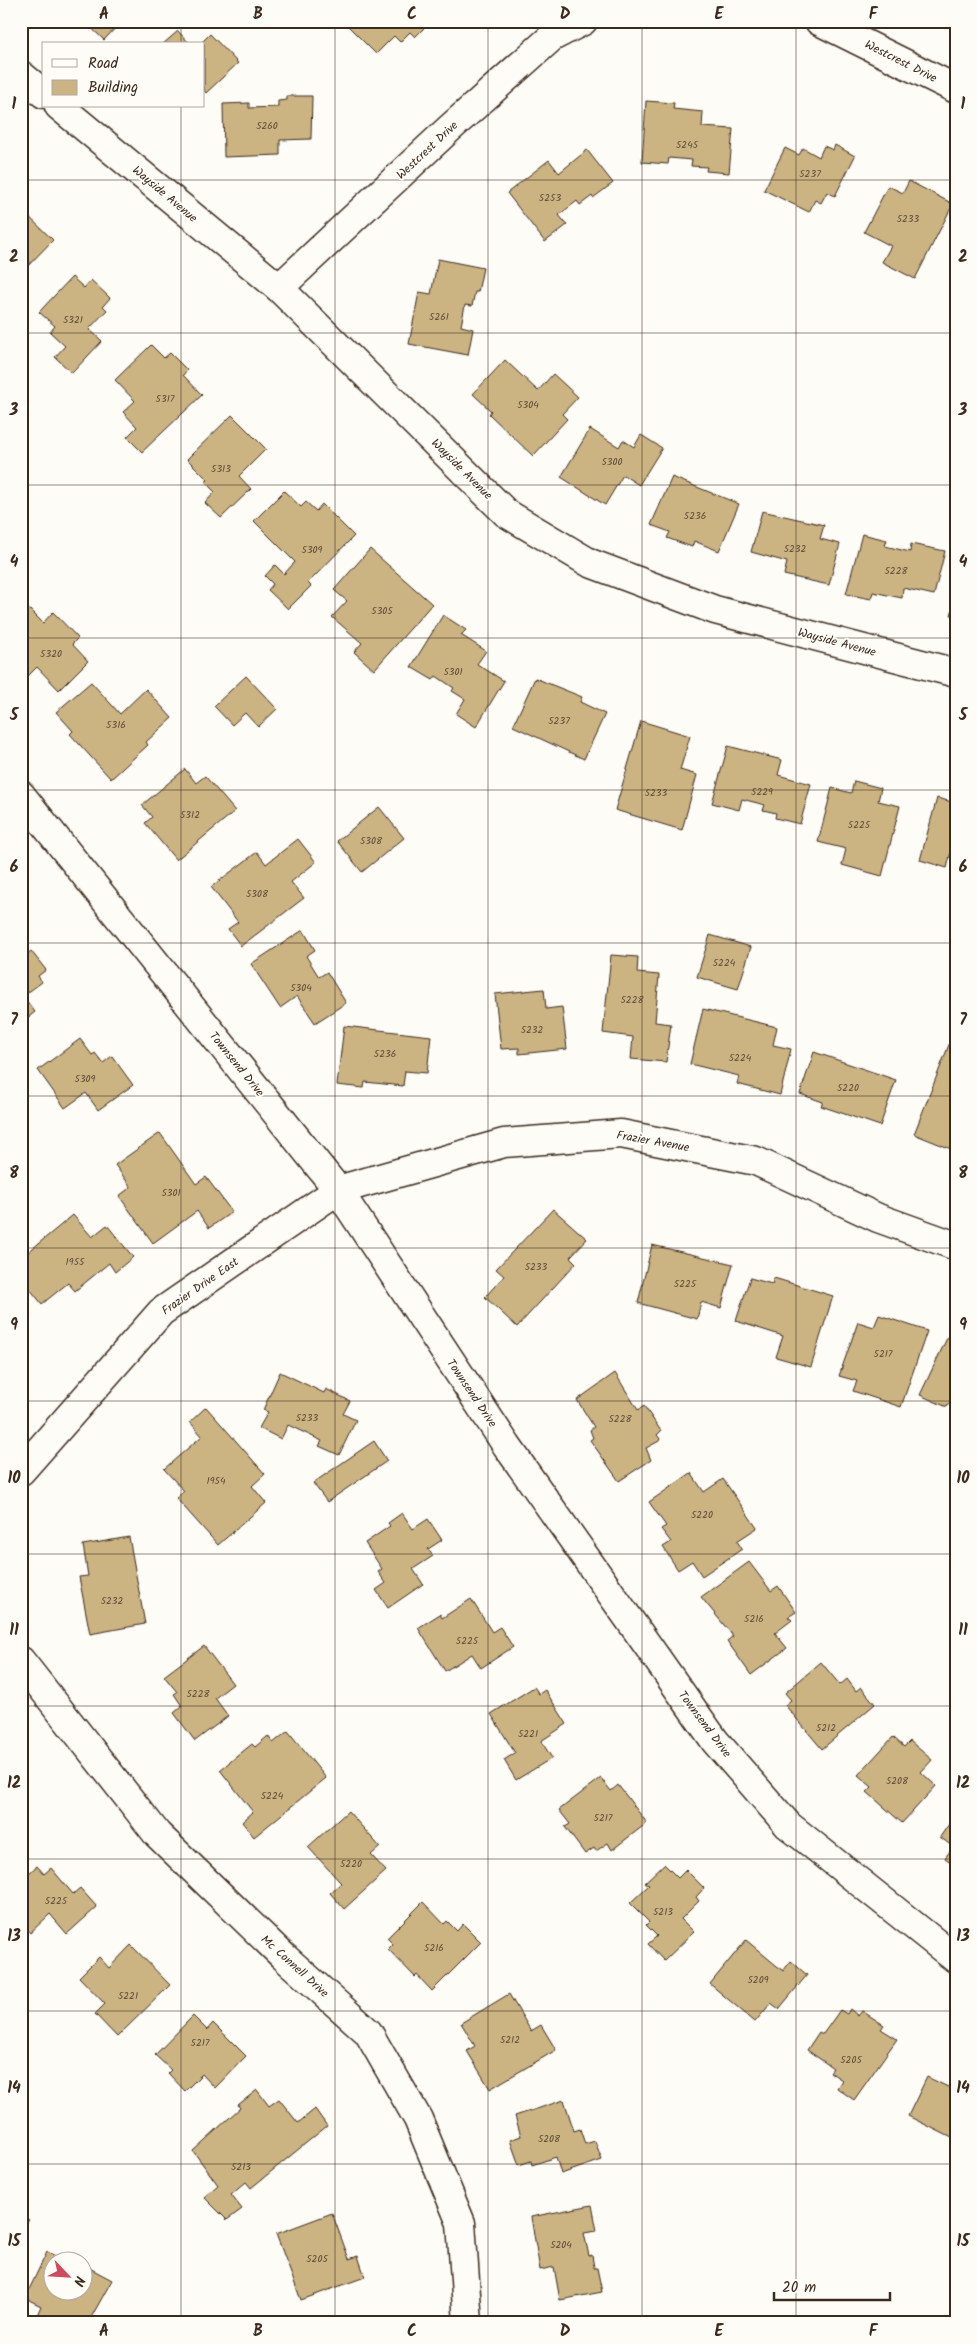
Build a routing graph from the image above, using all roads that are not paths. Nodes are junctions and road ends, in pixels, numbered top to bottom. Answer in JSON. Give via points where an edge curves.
{"nodes":[{"id":1,"x":583,"y":21,"type":"edge"},
{"id":2,"x":819,"y":21,"type":"edge"},
{"id":3,"x":21,"y":75,"type":"edge"},
{"id":4,"x":956,"y":89,"type":"edge"},
{"id":5,"x":42,"y":92,"type":"edge"},
{"id":6,"x":61,"y":108,"type":"edge"},
{"id":7,"x":279,"y":288,"type":"junction"},
{"id":8,"x":956,"y":673,"type":"edge"},
{"id":9,"x":21,"y":795,"type":"edge"},
{"id":10,"x":338,"y":1190,"type":"junction"},
{"id":11,"x":956,"y":1246,"type":"edge"},
{"id":12,"x":21,"y":1471,"type":"edge"},
{"id":13,"x":21,"y":1660,"type":"edge"},
{"id":14,"x":956,"y":1959,"type":"edge"},
{"id":15,"x":468,"y":2323,"type":"edge"}],
"edges":[{"from":1,"to":7,"type":"street","name":"Westcrest Drive","via":[[552,37]]},
{"from":2,"to":4,"type":"street","name":"Westcrest Drive"},
{"from":3,"to":5,"type":"street"},
{"from":6,"to":7,"type":"street","name":"Wayside Avenue"},
{"from":7,"to":8,"type":"street","name":"Wayside Avenue","via":[[506,513],[590,563],[715,610]]},
{"from":9,"to":10,"type":"street","name":"Townsend Drive"},
{"from":10,"to":11,"type":"street","name":"Frazier Avenue","via":[[504,1143],[621,1134],[756,1161],[878,1218]]},
{"from":10,"to":12,"type":"street","name":"Frazier Drive East","via":[[161,1312]]},
{"from":10,"to":14,"type":"street","name":"Townsend Drive","via":[[507,1446],[715,1741],[788,1824]]},
{"from":13,"to":15,"type":"street","name":"Mc Connell Drive","via":[[157,1834],[283,1956],[368,2032],[418,2119],[461,2224]]}]}
